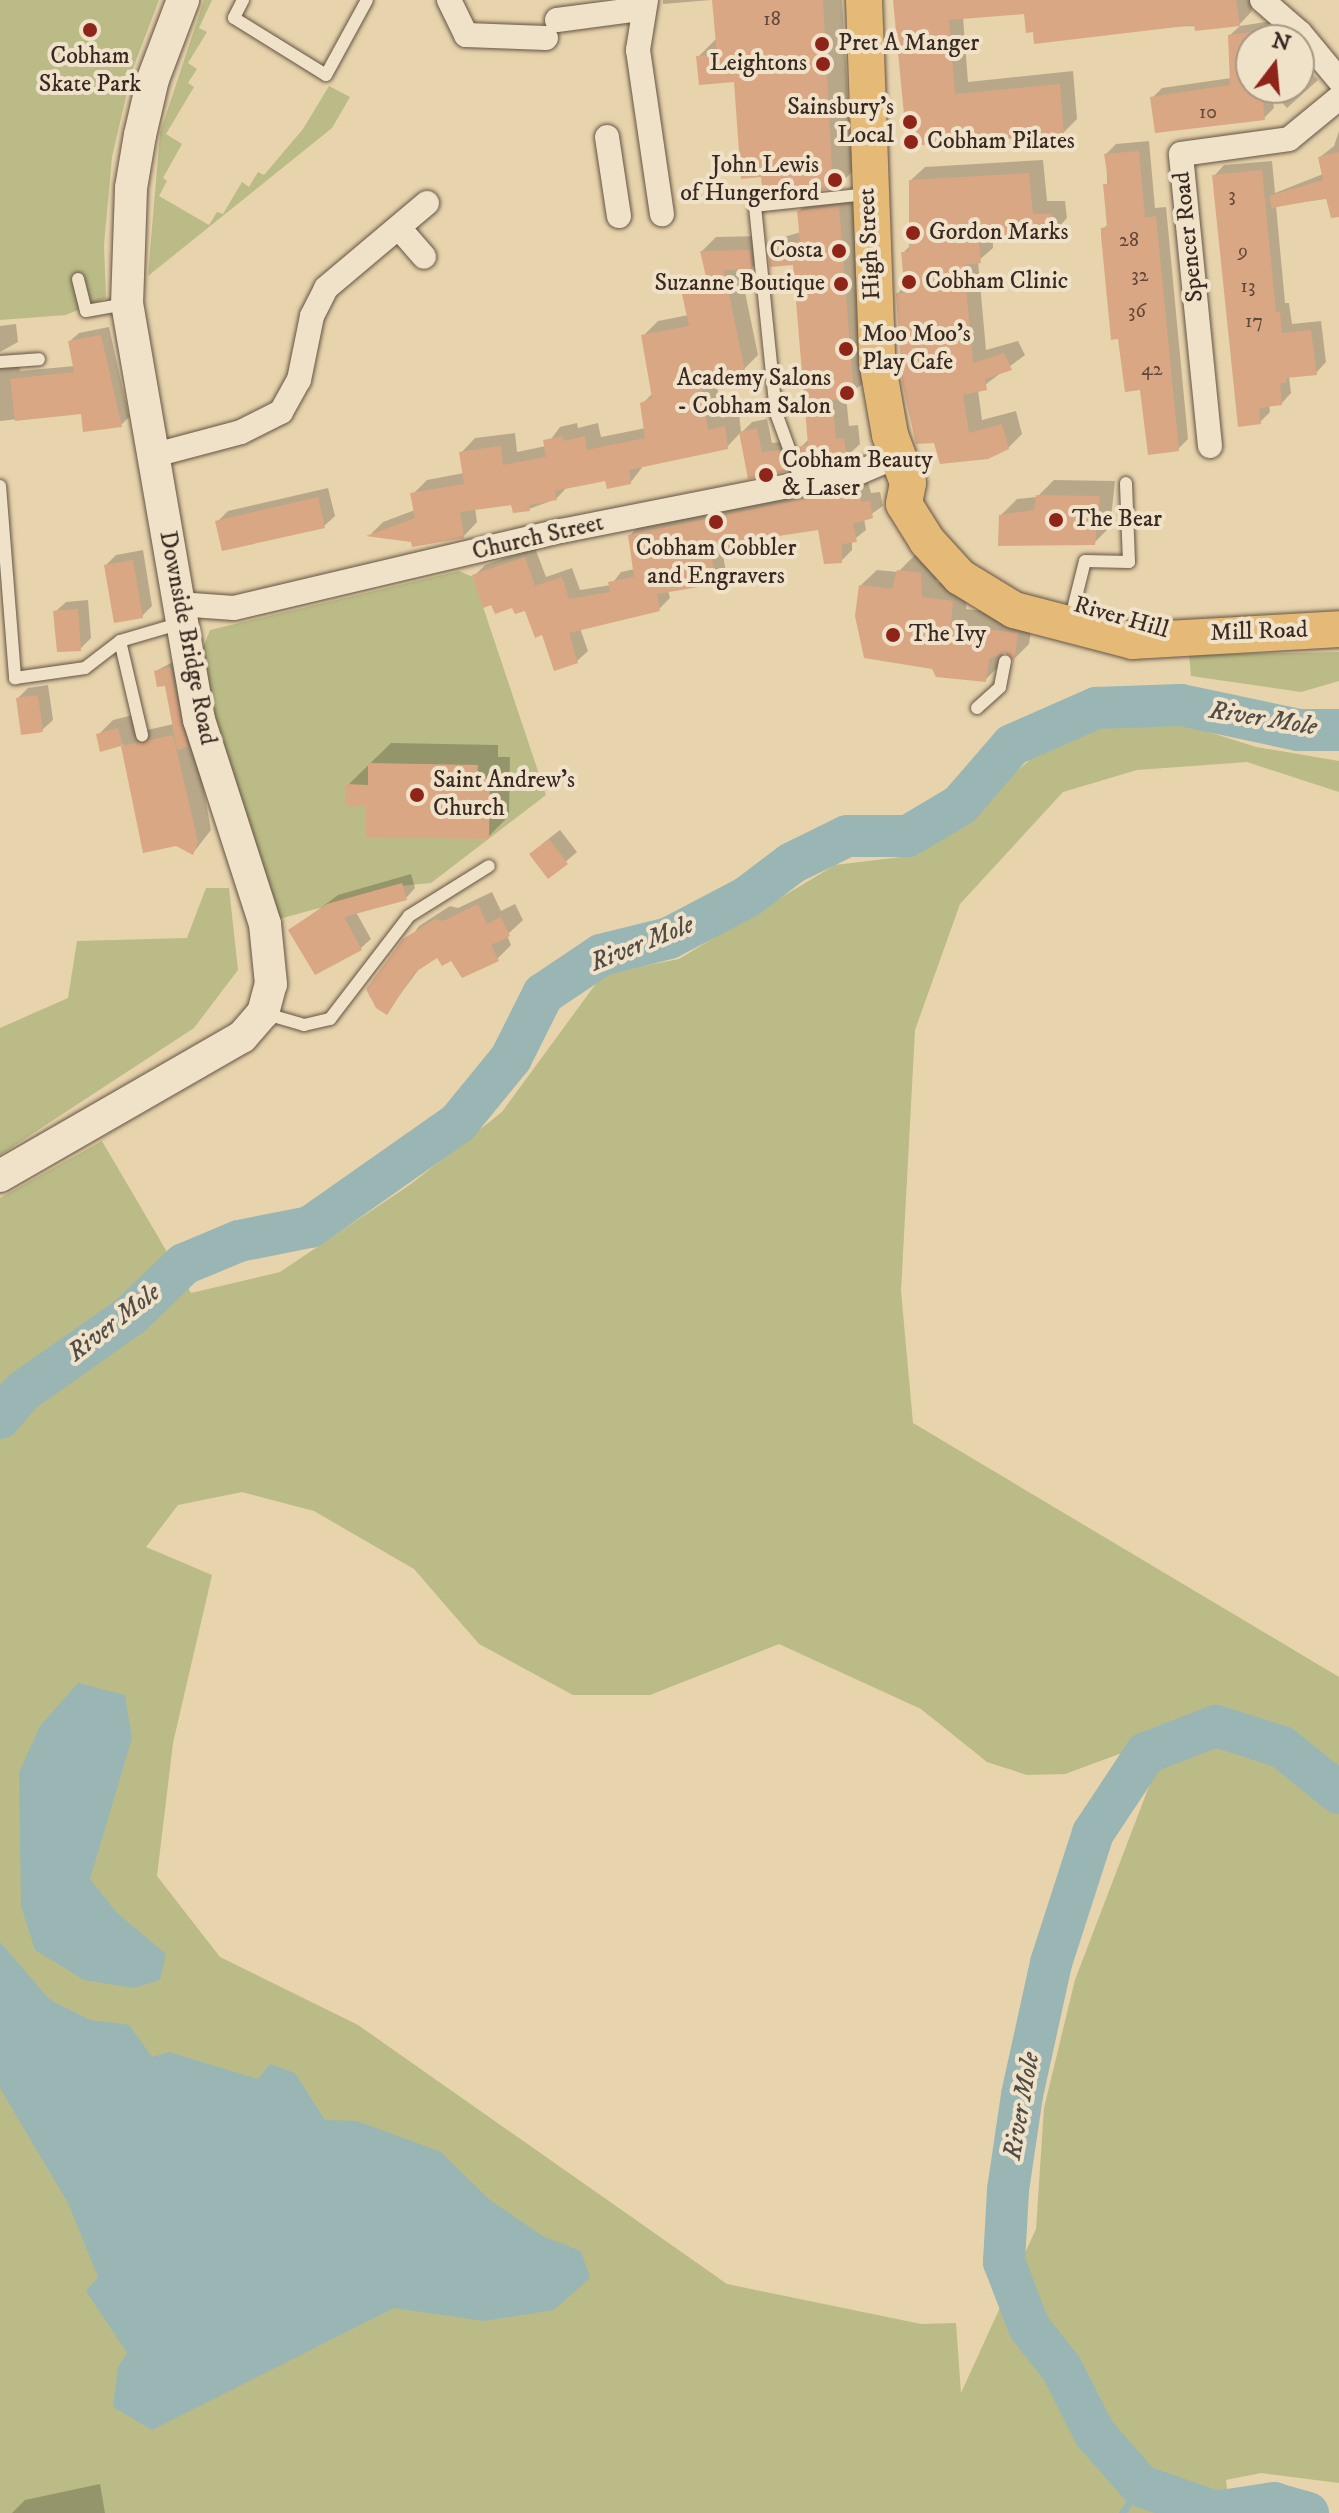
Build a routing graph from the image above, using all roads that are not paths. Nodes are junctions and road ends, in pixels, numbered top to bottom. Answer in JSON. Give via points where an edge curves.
{"nodes":[{"id":1,"x":183,"y":0,"type":"edge"},
{"id":2,"x":243,"y":0,"type":"edge"},
{"id":3,"x":367,"y":0,"type":"edge"},
{"id":4,"x":449,"y":0,"type":"edge"},
{"id":5,"x":864,"y":0,"type":"edge"},
{"id":6,"x":1262,"y":0,"type":"edge"},
{"id":7,"x":643,"y":4,"type":"edge"},
{"id":8,"x":1339,"y":80,"type":"edge"},
{"id":9,"x":1339,"y":98,"type":"edge"},
{"id":10,"x":607,"y":137,"type":"dead end"},
{"id":11,"x":656,"y":176,"type":"junction"},
{"id":12,"x":614,"y":182,"type":"junction"},
{"id":13,"x":868,"y":194,"type":"junction"},
{"id":14,"x":427,"y":203,"type":"dead end"},
{"id":15,"x":662,"y":214,"type":"dead end"},
{"id":16,"x":619,"y":216,"type":"dead end"},
{"id":17,"x":399,"y":228,"type":"junction"},
{"id":18,"x":424,"y":257,"type":"dead end"},
{"id":19,"x":78,"y":279,"type":"dead end"},
{"id":20,"x":127,"y":304,"type":"junction"},
{"id":21,"x":39,"y":359,"type":"dead end"},
{"id":22,"x":0,"y":362,"type":"edge"},
{"id":23,"x":1210,"y":446,"type":"dead end"},
{"id":24,"x":151,"y":456,"type":"junction"},
{"id":25,"x":903,"y":469,"type":"junction"},
{"id":26,"x":1126,"y":483,"type":"dead end"},
{"id":27,"x":802,"y":484,"type":"junction"},
{"id":28,"x":0,"y":486,"type":"edge"},
{"id":29,"x":1074,"y":605,"type":"junction"},
{"id":30,"x":180,"y":613,"type":"junction"},
{"id":31,"x":1339,"y":629,"type":"edge"},
{"id":32,"x":1179,"y":634,"type":"junction"},
{"id":33,"x":120,"y":641,"type":"junction"},
{"id":34,"x":1005,"y":661,"type":"dead end"},
{"id":35,"x":15,"y":678,"type":"junction"},
{"id":36,"x":0,"y":681,"type":"edge"},
{"id":37,"x":977,"y":708,"type":"dead end"},
{"id":38,"x":142,"y":735,"type":"dead end"},
{"id":39,"x":489,"y":866,"type":"dead end"},
{"id":40,"x":263,"y":1013,"type":"junction"},
{"id":41,"x":0,"y":1175,"type":"edge"}],
"edges":[{"from":1,"to":20,"type":"street","name":"Downside Bridge Road","via":[[153,79],[140,135],[131,188]]},
{"from":2,"to":3,"type":"lane","via":[[234,18],[326,75]]},
{"from":4,"to":7,"type":"street","via":[[466,35],[552,29]]},
{"from":5,"to":13,"type":"main road","name":"High Street"},
{"from":6,"to":8,"type":"street","via":[[1300,33]]},
{"from":7,"to":11,"type":"street","via":[[644,34],[638,50]]},
{"from":9,"to":23,"type":"street","name":"Spencer Road","via":[[1289,139],[1181,154]]},
{"from":10,"to":12,"type":"street"},
{"from":11,"to":12,"type":"street"},
{"from":11,"to":15,"type":"street"},
{"from":12,"to":16,"type":"street"},
{"from":13,"to":25,"type":"main road","name":"High Street","via":[[877,361]]},
{"from":13,"to":27,"type":"lane","via":[[755,206],[776,413]]},
{"from":14,"to":17,"type":"street"},
{"from":17,"to":18,"type":"street"},
{"from":17,"to":24,"type":"street","via":[[326,288],[312,316],[299,380],[281,412],[241,432]]},
{"from":19,"to":20,"type":"lane","via":[[86,311]]},
{"from":20,"to":24,"type":"street","name":"Downside Bridge Road"},
{"from":21,"to":22,"type":"lane"},
{"from":24,"to":30,"type":"street","name":"Downside Bridge Road"},
{"from":25,"to":27,"type":"street","name":"Church Street"},
{"from":25,"to":29,"type":"main road","name":"River Hill","via":[[924,489],[946,527],[991,571]]},
{"from":25,"to":32,"type":"main road","name":"River Hill","via":[[904,504],[934,550],[1012,615],[1133,641]]},
{"from":26,"to":29,"type":"lane","via":[[1129,562],[1085,561]]},
{"from":27,"to":30,"type":"street","name":"Church Street","via":[[561,531],[234,608]]},
{"from":28,"to":35,"type":"lane"},
{"from":29,"to":32,"type":"main road","name":"River Hill"},
{"from":30,"to":33,"type":"lane"},
{"from":30,"to":40,"type":"street","name":"Downside Bridge Road","via":[[199,720],[265,924],[271,984]]},
{"from":31,"to":32,"type":"main road","name":"Mill Road"},
{"from":33,"to":35,"type":"lane","via":[[85,668]]},
{"from":33,"to":38,"type":"lane"},
{"from":34,"to":37,"type":"lane","via":[[1000,687]]},
{"from":35,"to":36,"type":"lane"},
{"from":39,"to":40,"type":"lane","via":[[409,916],[330,1019],[304,1025]]},
{"from":40,"to":41,"type":"street","via":[[224,1049]]}]}
